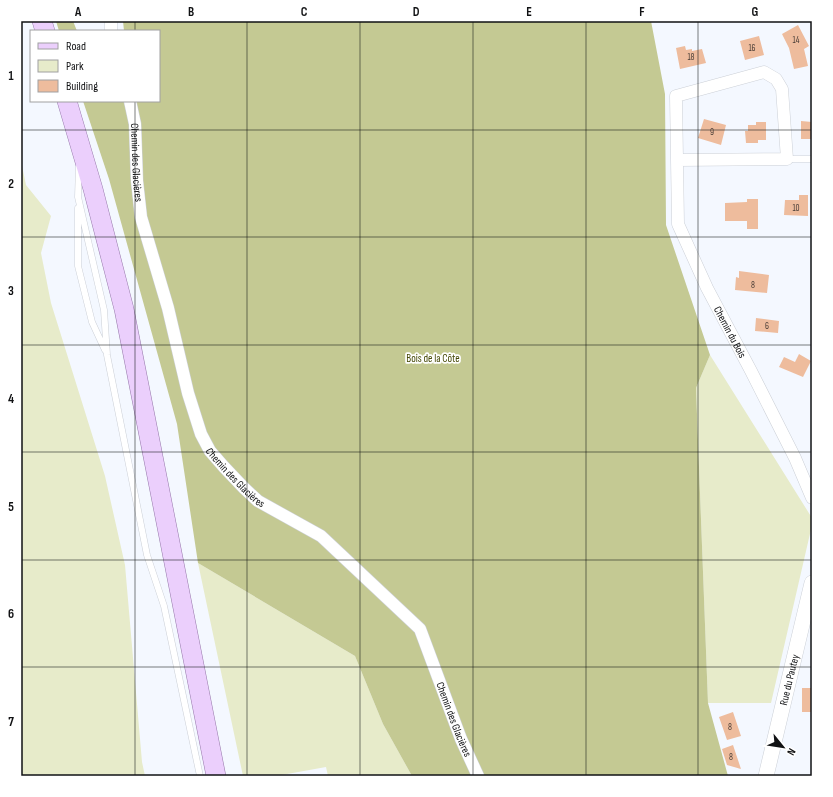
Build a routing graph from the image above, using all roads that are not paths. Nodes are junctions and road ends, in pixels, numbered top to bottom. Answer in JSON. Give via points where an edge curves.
{"nodes":[{"id":1,"x":67,"y":102,"type":"edge"},
{"id":2,"x":130,"y":102,"type":"edge"},
{"id":3,"x":79,"y":142,"type":"junction"},
{"id":4,"x":787,"y":159,"type":"junction"},
{"id":5,"x":812,"y":159,"type":"edge"},
{"id":6,"x":677,"y":160,"type":"junction"},
{"id":7,"x":78,"y":197,"type":"junction"},
{"id":8,"x":107,"y":355,"type":"junction"},
{"id":9,"x":812,"y":498,"type":"edge"},
{"id":10,"x":812,"y":583,"type":"edge"},
{"id":11,"x":200,"y":776,"type":"edge"},
{"id":12,"x":216,"y":776,"type":"edge"},
{"id":13,"x":478,"y":776,"type":"edge"},
{"id":14,"x":766,"y":776,"type":"edge"}],
"edges":[{"from":1,"to":3,"type":"main road"},
{"from":2,"to":13,"type":"street","name":"Chemin des Glacières","via":[[141,217],[168,308],[188,393],[210,451],[258,501],[321,536],[420,630],[461,739]]},
{"from":3,"to":7,"type":"lane"},
{"from":3,"to":12,"type":"main road","via":[[108,242],[132,348]]},
{"from":4,"to":5,"type":"lane"},
{"from":4,"to":6,"type":"street"},
{"from":4,"to":6,"type":"street","name":"Chemin du Bois","via":[[782,89],[776,79],[764,72],[676,96]]},
{"from":6,"to":9,"type":"street","name":"Chemin du Bois","via":[[678,224],[707,288],[795,458]]},
{"from":7,"to":8,"type":"lane","via":[[104,310]]},
{"from":7,"to":8,"type":"lane","via":[[78,266],[92,322]]},
{"from":8,"to":11,"type":"lane","via":[[147,554],[164,606]]},
{"from":10,"to":14,"type":"street","name":"Rue du Pautey"}]}
